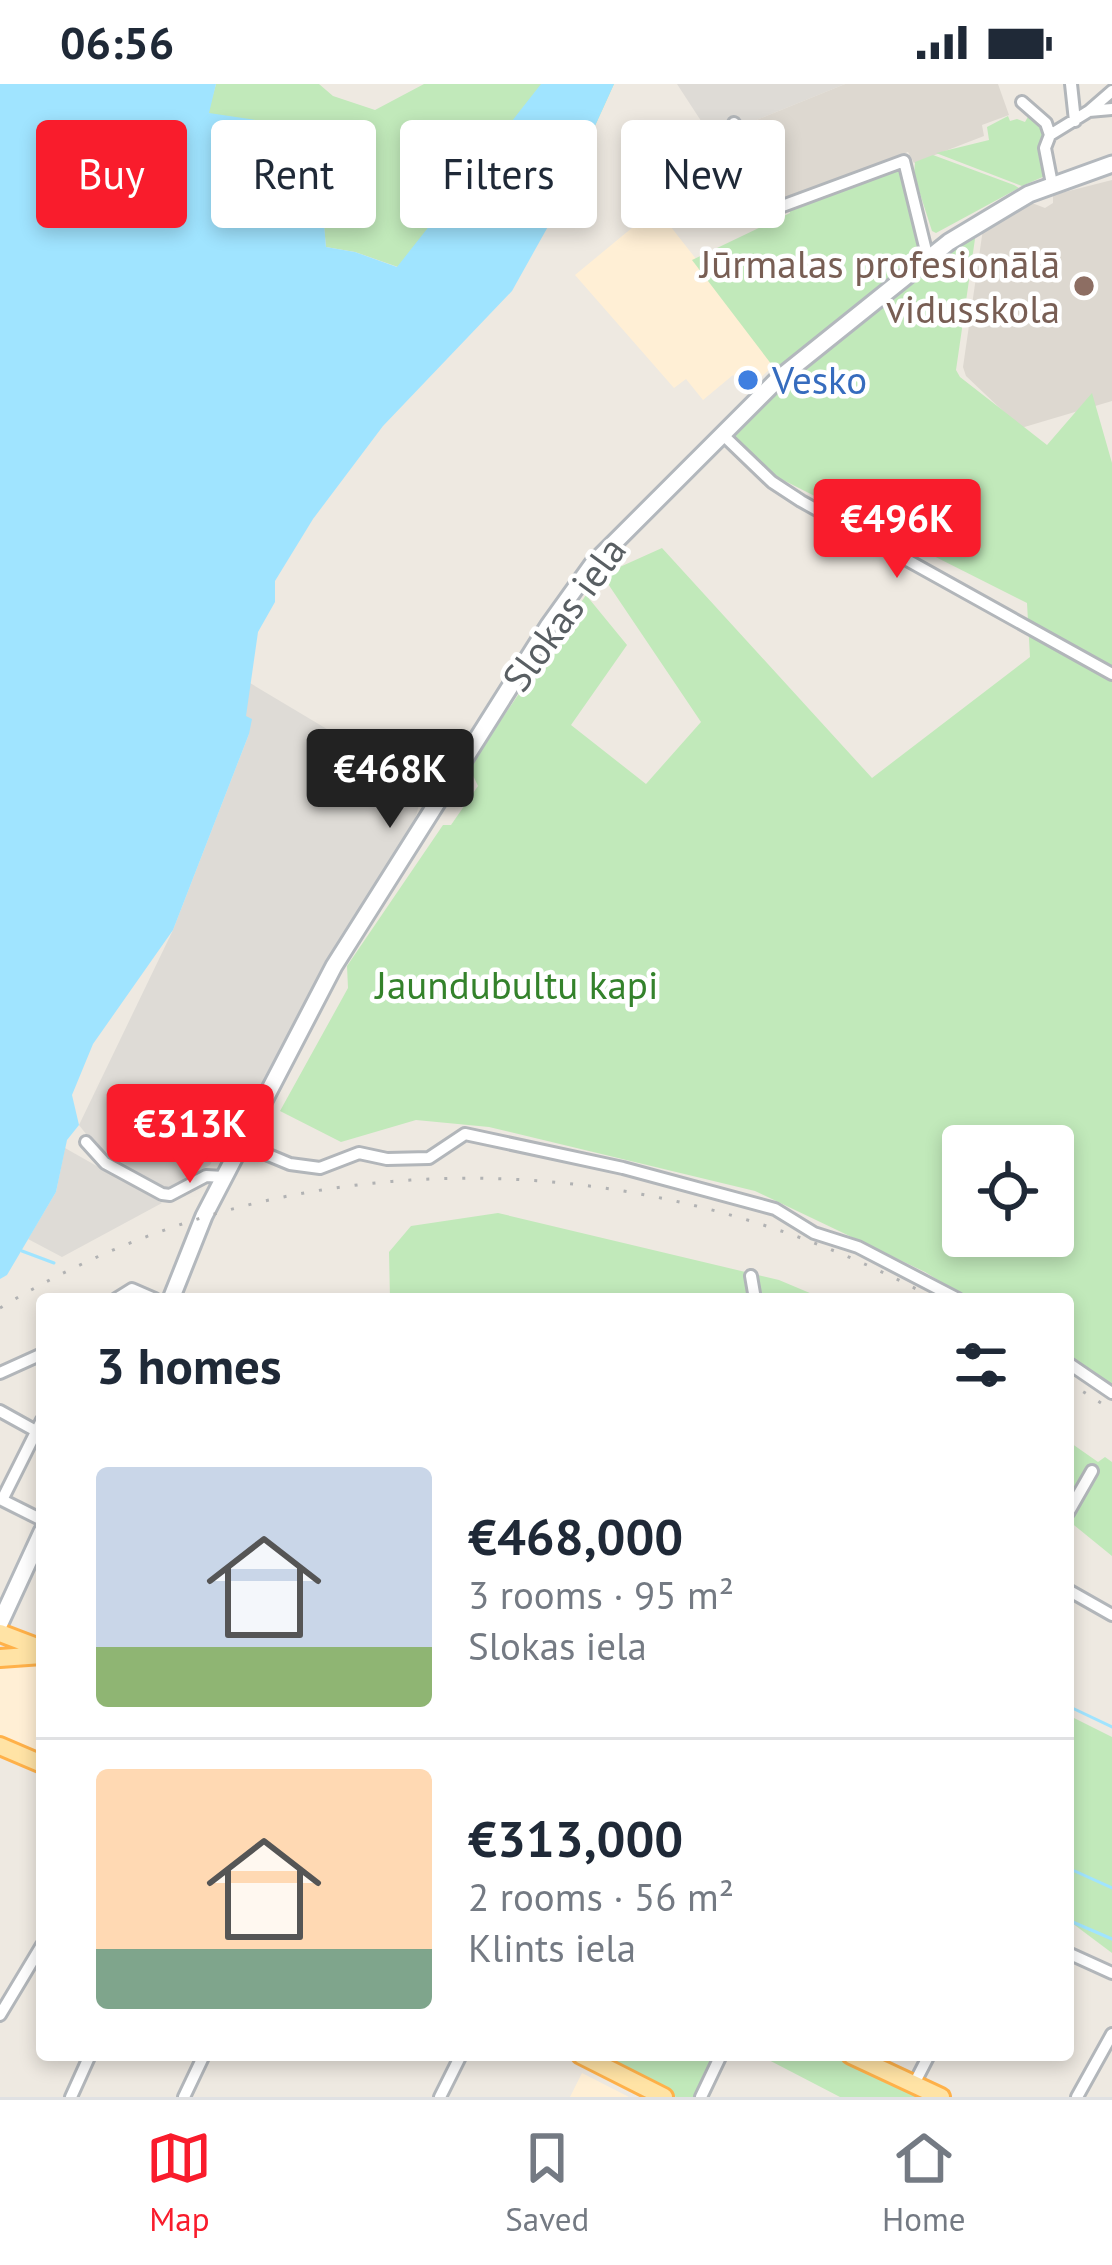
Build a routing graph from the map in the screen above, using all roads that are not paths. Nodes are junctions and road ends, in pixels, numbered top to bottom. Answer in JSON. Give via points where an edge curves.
{"nodes":[{"id":1,"x":1071,"y":84,"type":"edge"},
{"id":2,"x":1112,"y":91,"type":"edge"},
{"id":3,"x":1022,"y":102,"type":"dead end"},
{"id":4,"x":1112,"y":109,"type":"edge"},
{"id":5,"x":1089,"y":112,"type":"junction"},
{"id":6,"x":1075,"y":121,"type":"junction"},
{"id":7,"x":1049,"y":135,"type":"junction"},
{"id":8,"x":1112,"y":164,"type":"edge"},
{"id":9,"x":1052,"y":184,"type":"junction"},
{"id":10,"x":785,"y":205,"type":"edge"},
{"id":11,"x":928,"y":259,"type":"junction"},
{"id":12,"x":722,"y":434,"type":"junction"},
{"id":13,"x":1112,"y":674,"type":"edge"},
{"id":14,"x":86,"y":1142,"type":"dead end"},
{"id":15,"x":242,"y":1144,"type":"junction"},
{"id":16,"x":224,"y":1177,"type":"junction"},
{"id":17,"x":752,"y":1276,"type":"dead end"},
{"id":18,"x":174,"y":1293,"type":"edge"},
{"id":19,"x":753,"y":1293,"type":"edge"},
{"id":20,"x":946,"y":1293,"type":"edge"},
{"id":21,"x":36,"y":1357,"type":"edge"},
{"id":22,"x":1074,"y":1367,"type":"edge"},
{"id":23,"x":0,"y":1373,"type":"edge"},
{"id":24,"x":1112,"y":1393,"type":"edge"},
{"id":25,"x":0,"y":1411,"type":"edge"},
{"id":26,"x":36,"y":1425,"type":"edge"},
{"id":27,"x":36,"y":1432,"type":"edge"},
{"id":28,"x":1092,"y":1471,"type":"dead end"},
{"id":29,"x":1,"y":1499,"type":"edge"},
{"id":30,"x":1074,"y":1502,"type":"edge"},
{"id":31,"x":36,"y":1517,"type":"edge"},
{"id":32,"x":36,"y":1545,"type":"edge"},
{"id":33,"x":1074,"y":1593,"type":"edge"},
{"id":34,"x":1112,"y":1615,"type":"edge"},
{"id":35,"x":1,"y":1622,"type":"edge"},
{"id":36,"x":36,"y":1648,"type":"edge"},
{"id":37,"x":36,"y":1653,"type":"edge"},
{"id":38,"x":0,"y":1658,"type":"edge"},
{"id":39,"x":0,"y":1746,"type":"edge"},
{"id":40,"x":36,"y":1762,"type":"edge"},
{"id":41,"x":36,"y":1955,"type":"edge"},
{"id":42,"x":1074,"y":1956,"type":"edge"},
{"id":43,"x":1112,"y":1973,"type":"edge"},
{"id":44,"x":0,"y":2015,"type":"edge"},
{"id":45,"x":1112,"y":2034,"type":"edge"},
{"id":46,"x":87,"y":2061,"type":"edge"},
{"id":47,"x":201,"y":2061,"type":"edge"},
{"id":48,"x":458,"y":2061,"type":"edge"},
{"id":49,"x":593,"y":2061,"type":"edge"},
{"id":50,"x":718,"y":2061,"type":"edge"},
{"id":51,"x":864,"y":2061,"type":"edge"},
{"id":52,"x":926,"y":2061,"type":"edge"},
{"id":53,"x":914,"y":2084,"type":"junction"},
{"id":54,"x":71,"y":2097,"type":"edge"},
{"id":55,"x":184,"y":2097,"type":"edge"},
{"id":56,"x":440,"y":2097,"type":"edge"},
{"id":57,"x":664,"y":2097,"type":"edge"},
{"id":58,"x":701,"y":2097,"type":"edge"},
{"id":59,"x":941,"y":2097,"type":"edge"},
{"id":60,"x":1076,"y":2097,"type":"edge"}],
"edges":[{"from":1,"to":6,"type":"street"},
{"from":2,"to":5,"type":"street"},
{"from":3,"to":7,"type":"street"},
{"from":4,"to":5,"type":"street"},
{"from":5,"to":6,"type":"street"},
{"from":6,"to":7,"type":"street"},
{"from":7,"to":9,"type":"street"},
{"from":8,"to":9,"type":"main road","name":"Slokas iela"},
{"from":9,"to":11,"type":"main road","name":"Slokas iela","via":[[974,224]]},
{"from":10,"to":11,"type":"street","via":[[904,161]]},
{"from":11,"to":12,"type":"main road","name":"Slokas iela"},
{"from":12,"to":13,"type":"street","via":[[801,501]]},
{"from":12,"to":15,"type":"main road","name":"Slokas iela","via":[[567,597],[343,952]]},
{"from":14,"to":16,"type":"street","via":[[105,1163],[162,1194]]},
{"from":15,"to":16,"type":"main road","name":"Slokas iela"},
{"from":15,"to":20,"type":"street","via":[[320,1168],[358,1153],[429,1157],[465,1134],[520,1143],[775,1209]]},
{"from":16,"to":18,"type":"main road","name":"Slokas iela"},
{"from":17,"to":19,"type":"street"},
{"from":21,"to":23,"type":"street"},
{"from":22,"to":24,"type":"street"},
{"from":25,"to":26,"type":"street"},
{"from":27,"to":29,"type":"street"},
{"from":28,"to":30,"type":"street"},
{"from":29,"to":31,"type":"street"},
{"from":32,"to":35,"type":"main road"},
{"from":33,"to":34,"type":"street"},
{"from":35,"to":36,"type":"main road"},
{"from":37,"to":38,"type":"main road"},
{"from":39,"to":40,"type":"main road"},
{"from":41,"to":44,"type":"street"},
{"from":42,"to":43,"type":"street"},
{"from":45,"to":60,"type":"street"},
{"from":46,"to":54,"type":"street"},
{"from":47,"to":55,"type":"street"},
{"from":48,"to":56,"type":"street"},
{"from":49,"to":57,"type":"main road"},
{"from":50,"to":58,"type":"street"},
{"from":51,"to":53,"type":"main road"},
{"from":52,"to":53,"type":"street"},
{"from":53,"to":59,"type":"main road"}]}
